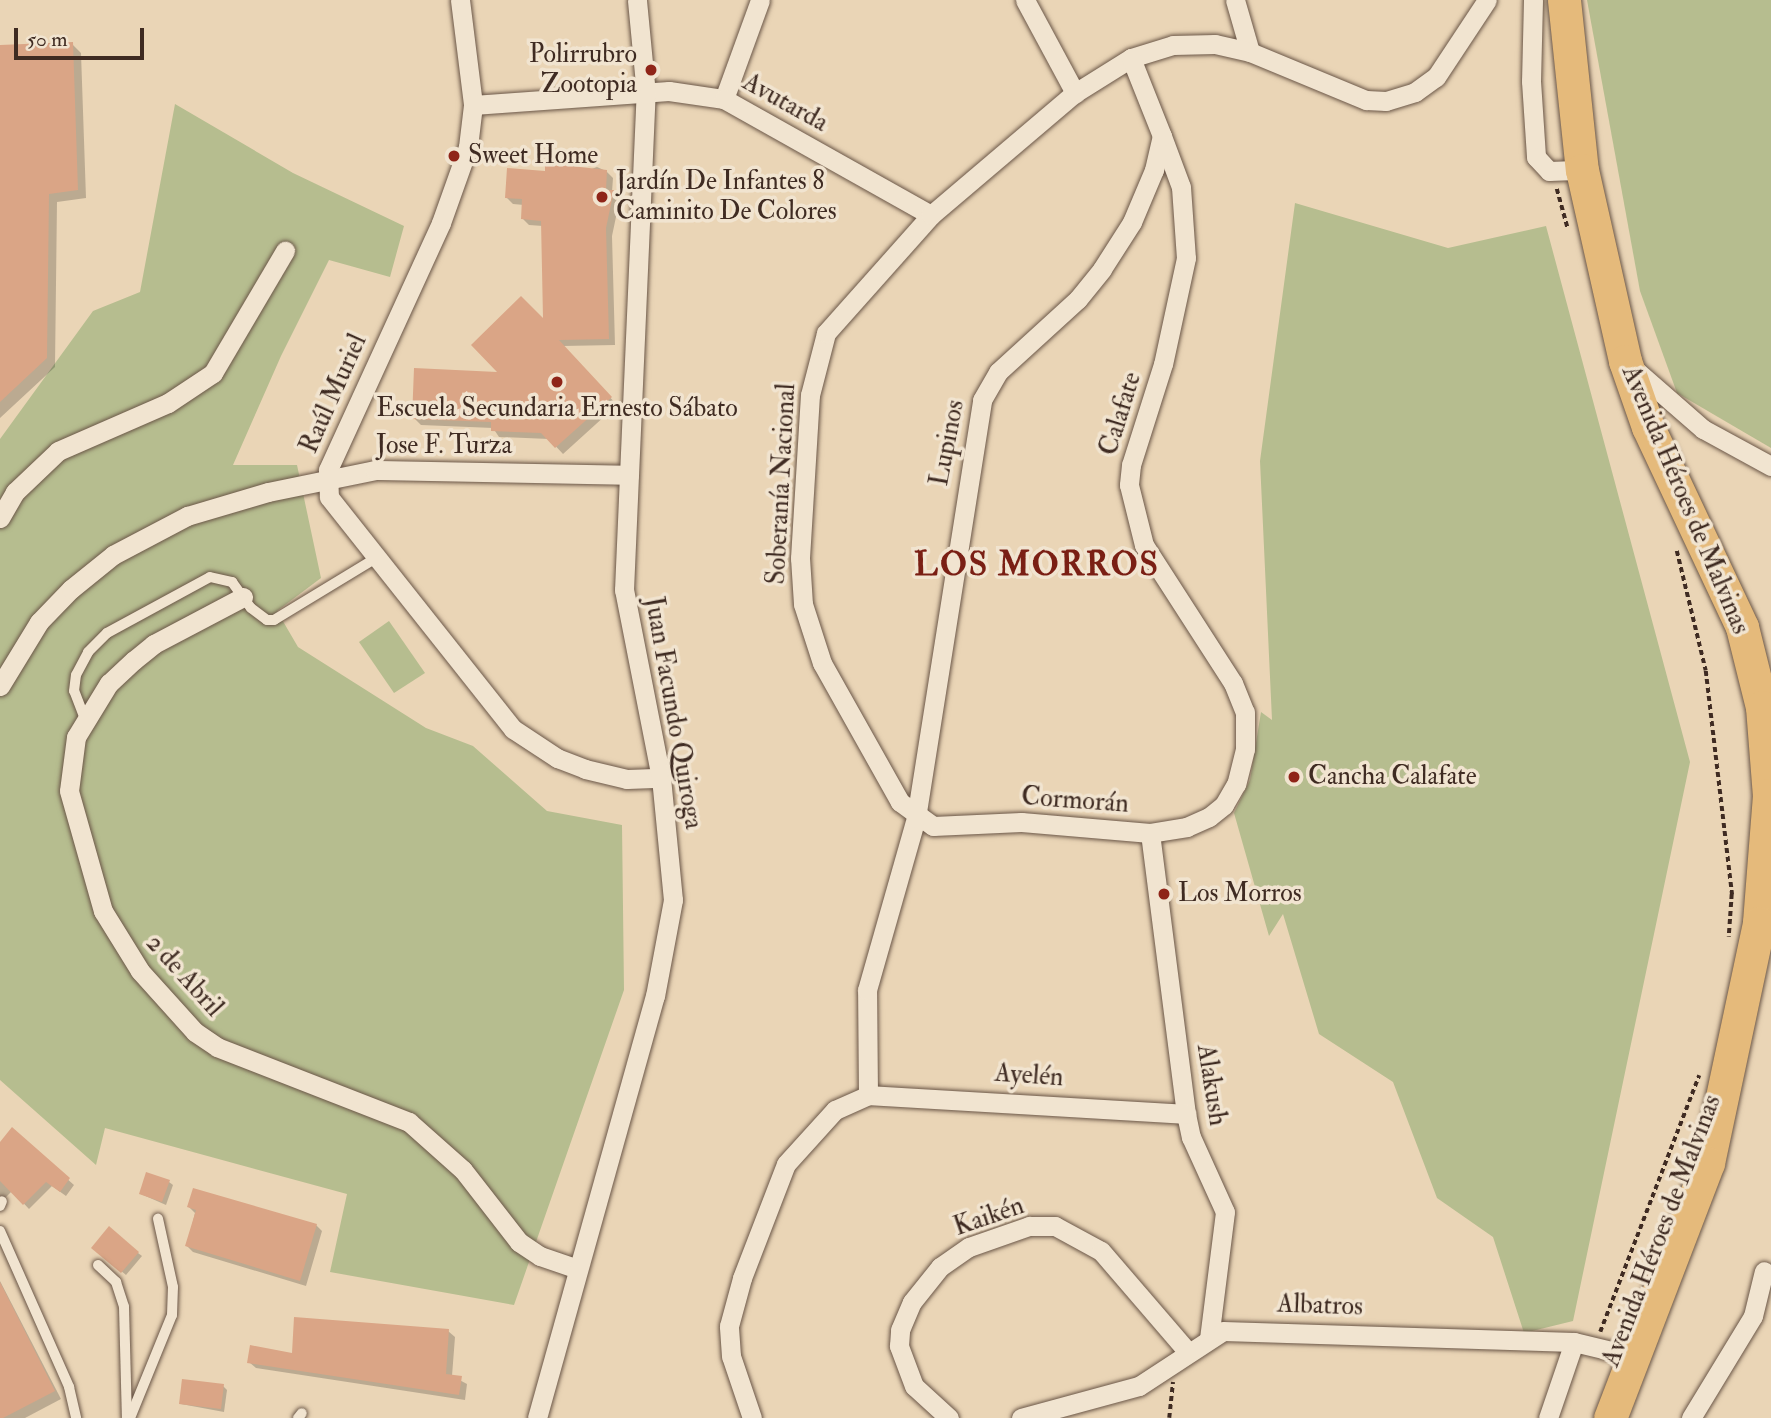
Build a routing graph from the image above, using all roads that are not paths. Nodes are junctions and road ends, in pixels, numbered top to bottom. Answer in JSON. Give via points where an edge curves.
{"nodes":[{"id":1,"x":460,"y":0,"type":"edge"},
{"id":2,"x":637,"y":0,"type":"edge"},
{"id":3,"x":760,"y":0,"type":"edge"},
{"id":4,"x":1026,"y":0,"type":"edge"},
{"id":5,"x":1235,"y":0,"type":"edge"},
{"id":6,"x":1487,"y":0,"type":"edge"},
{"id":7,"x":1533,"y":0,"type":"edge"},
{"id":8,"x":1563,"y":0,"type":"edge"},
{"id":9,"x":1250,"y":52,"type":"junction"},
{"id":10,"x":1131,"y":58,"type":"junction"},
{"id":11,"x":1074,"y":93,"type":"junction"},
{"id":12,"x":646,"y":94,"type":"junction"},
{"id":13,"x":724,"y":99,"type":"junction"},
{"id":14,"x":474,"y":105,"type":"junction"},
{"id":15,"x":1162,"y":135,"type":"junction"},
{"id":16,"x":1568,"y":170,"type":"junction"},
{"id":17,"x":931,"y":215,"type":"junction"},
{"id":18,"x":285,"y":251,"type":"dead end"},
{"id":19,"x":1625,"y":361,"type":"junction"},
{"id":20,"x":1771,"y":466,"type":"edge"},
{"id":21,"x":629,"y":475,"type":"junction"},
{"id":22,"x":326,"y":480,"type":"junction"},
{"id":23,"x":0,"y":518,"type":"edge"},
{"id":24,"x":376,"y":558,"type":"junction"},
{"id":25,"x":243,"y":597,"type":"junction"},
{"id":26,"x":0,"y":686,"type":"edge"},
{"id":27,"x":85,"y":719,"type":"junction"},
{"id":28,"x":661,"y":778,"type":"junction"},
{"id":29,"x":1224,"y":805,"type":"joint"},
{"id":30,"x":916,"y":818,"type":"junction"},
{"id":31,"x":1150,"y":833,"type":"junction"},
{"id":32,"x":1771,"y":881,"type":"edge"},
{"id":33,"x":1759,"y":923,"type":"junction"},
{"id":34,"x":868,"y":1095,"type":"junction"},
{"id":35,"x":1186,"y":1114,"type":"junction"},
{"id":36,"x":158,"y":1219,"type":"dead end"},
{"id":37,"x":0,"y":1231,"type":"edge"},
{"id":38,"x":98,"y":1265,"type":"dead end"},
{"id":39,"x":575,"y":1268,"type":"junction"},
{"id":40,"x":1765,"y":1271,"type":"dead end"},
{"id":41,"x":1209,"y":1339,"type":"junction"},
{"id":42,"x":1574,"y":1342,"type":"junction"},
{"id":43,"x":1616,"y":1351,"type":"junction"},
{"id":44,"x":1188,"y":1352,"type":"junction"},
{"id":45,"x":76,"y":1418,"type":"edge"},
{"id":46,"x":128,"y":1418,"type":"edge"},
{"id":47,"x":537,"y":1418,"type":"edge"},
{"id":48,"x":752,"y":1418,"type":"edge"},
{"id":49,"x":949,"y":1418,"type":"edge"},
{"id":50,"x":1021,"y":1418,"type":"edge"},
{"id":51,"x":1548,"y":1418,"type":"edge"},
{"id":52,"x":1587,"y":1418,"type":"edge"},
{"id":53,"x":1610,"y":1418,"type":"edge"},
{"id":54,"x":1691,"y":1418,"type":"edge"}],
"edges":[{"from":1,"to":14,"type":"street","name":"Raúl Muriel"},
{"from":2,"to":12,"type":"street","name":"Juan Facundo Quiroga"},
{"from":3,"to":13,"type":"street"},
{"from":4,"to":11,"type":"street"},
{"from":5,"to":9,"type":"street"},
{"from":6,"to":9,"type":"street","name":"Soberanía Nacional","via":[[1436,77],[1415,92],[1386,101],[1366,100]]},
{"from":7,"to":16,"type":"street","via":[[1531,81],[1536,157],[1540,165]]},
{"from":8,"to":16,"type":"highway","name":"Avenida Héroes de Malvinas"},
{"from":9,"to":10,"type":"street","name":"Soberanía Nacional","via":[[1215,44],[1173,45]]},
{"from":10,"to":11,"type":"street","name":"Soberanía Nacional"},
{"from":10,"to":15,"type":"street"},
{"from":11,"to":17,"type":"street","name":"Soberanía Nacional"},
{"from":12,"to":13,"type":"street","name":"Avutarda","via":[[669,91]]},
{"from":12,"to":14,"type":"street","name":"Avutarda"},
{"from":12,"to":21,"type":"street","name":"Juan Facundo Quiroga"},
{"from":13,"to":17,"type":"street","name":"Avutarda"},
{"from":14,"to":22,"type":"street","name":"Raúl Muriel","via":[[468,147],[446,210]]},
{"from":15,"to":29,"type":"street","name":"Calafate","via":[[1181,187],[1186,258],[1163,364],[1129,485],[1144,545],[1233,683],[1245,712],[1245,749],[1236,783]]},
{"from":15,"to":30,"type":"street","name":"Lupinos","via":[[1147,192],[1101,269],[1078,299],[988,384],[974,433]]},
{"from":16,"to":19,"type":"highway","name":"Avenida Héroes de Malvinas"},
{"from":17,"to":30,"type":"street","name":"Soberanía Nacional","via":[[826,333],[810,395],[800,558],[803,604],[822,663],[900,802]]},
{"from":18,"to":23,"type":"street","via":[[213,373],[168,403],[58,451],[15,492]]},
{"from":19,"to":20,"type":"street","via":[[1703,429]]},
{"from":19,"to":33,"type":"highway","name":"Avenida Héroes de Malvinas","via":[[1657,447],[1728,590],[1754,667],[1769,795]]},
{"from":21,"to":22,"type":"street","name":"Jose F. Turza","via":[[405,468]]},
{"from":21,"to":28,"type":"street","name":"Juan Facundo Quiroga","via":[[624,590]]},
{"from":22,"to":24,"type":"street","name":"Raúl Muriel","via":[[329,497]]},
{"from":22,"to":26,"type":"street","name":"Jose F. Turza","via":[[187,516],[113,555],[39,622]]},
{"from":24,"to":25,"type":"lane","via":[[274,620],[267,620]]},
{"from":24,"to":28,"type":"street","name":"Raúl Muriel","via":[[513,729],[557,758],[585,769],[626,779]]},
{"from":25,"to":27,"type":"street","name":"2 de Abril","via":[[154,644],[109,683]]},
{"from":25,"to":27,"type":"lane","via":[[232,582],[210,577],[107,633],[88,652],[76,675],[74,691]]},
{"from":27,"to":39,"type":"street","name":"2 de Abril","via":[[71,759],[69,791],[103,911],[140,971],[195,1032],[217,1046],[410,1122],[463,1170],[519,1242],[540,1256]]},
{"from":28,"to":39,"type":"street","name":"Juan Facundo Quiroga","via":[[673,870],[666,946]]},
{"from":29,"to":31,"type":"street","name":"Cormorán","via":[[1187,827]]},
{"from":30,"to":31,"type":"street","name":"Cormorán","via":[[933,826],[1021,822]]},
{"from":30,"to":34,"type":"street","via":[[867,990]]},
{"from":31,"to":35,"type":"street","name":"Alakush"},
{"from":32,"to":33,"type":"street"},
{"from":33,"to":43,"type":"highway","name":"Avenida Héroes de Malvinas","via":[[1734,1042]]},
{"from":34,"to":35,"type":"street","name":"Ayelén"},
{"from":34,"to":48,"type":"street","via":[[835,1110],[786,1164],[746,1265],[729,1326],[730,1346]]},
{"from":35,"to":41,"type":"street","name":"Alakush","via":[[1191,1138],[1225,1212]]},
{"from":36,"to":46,"type":"lane","via":[[173,1287],[172,1315]]},
{"from":37,"to":45,"type":"lane","via":[[69,1387]]},
{"from":38,"to":46,"type":"lane","via":[[116,1282],[124,1307]]},
{"from":39,"to":47,"type":"street","name":"Juan Facundo Quiroga"},
{"from":40,"to":54,"type":"street","via":[[1753,1317]]},
{"from":41,"to":42,"type":"street","name":"Albatros","via":[[1223,1331],[1244,1330]]},
{"from":41,"to":44,"type":"street","name":"Albatros"},
{"from":42,"to":43,"type":"street","name":"Albatros"},
{"from":42,"to":51,"type":"street"},
{"from":43,"to":52,"type":"highway","name":"Avenida Héroes de Malvinas"},
{"from":43,"to":53,"type":"highway","name":"Avenida Héroes de Malvinas"},
{"from":44,"to":49,"type":"street","name":"Kaikén","via":[[1101,1251],[1055,1226],[1030,1226],[969,1247],[949,1260],[908,1311],[900,1338],[904,1364],[914,1386]]},
{"from":44,"to":50,"type":"street","name":"Albatros","via":[[1139,1386]]}]}
